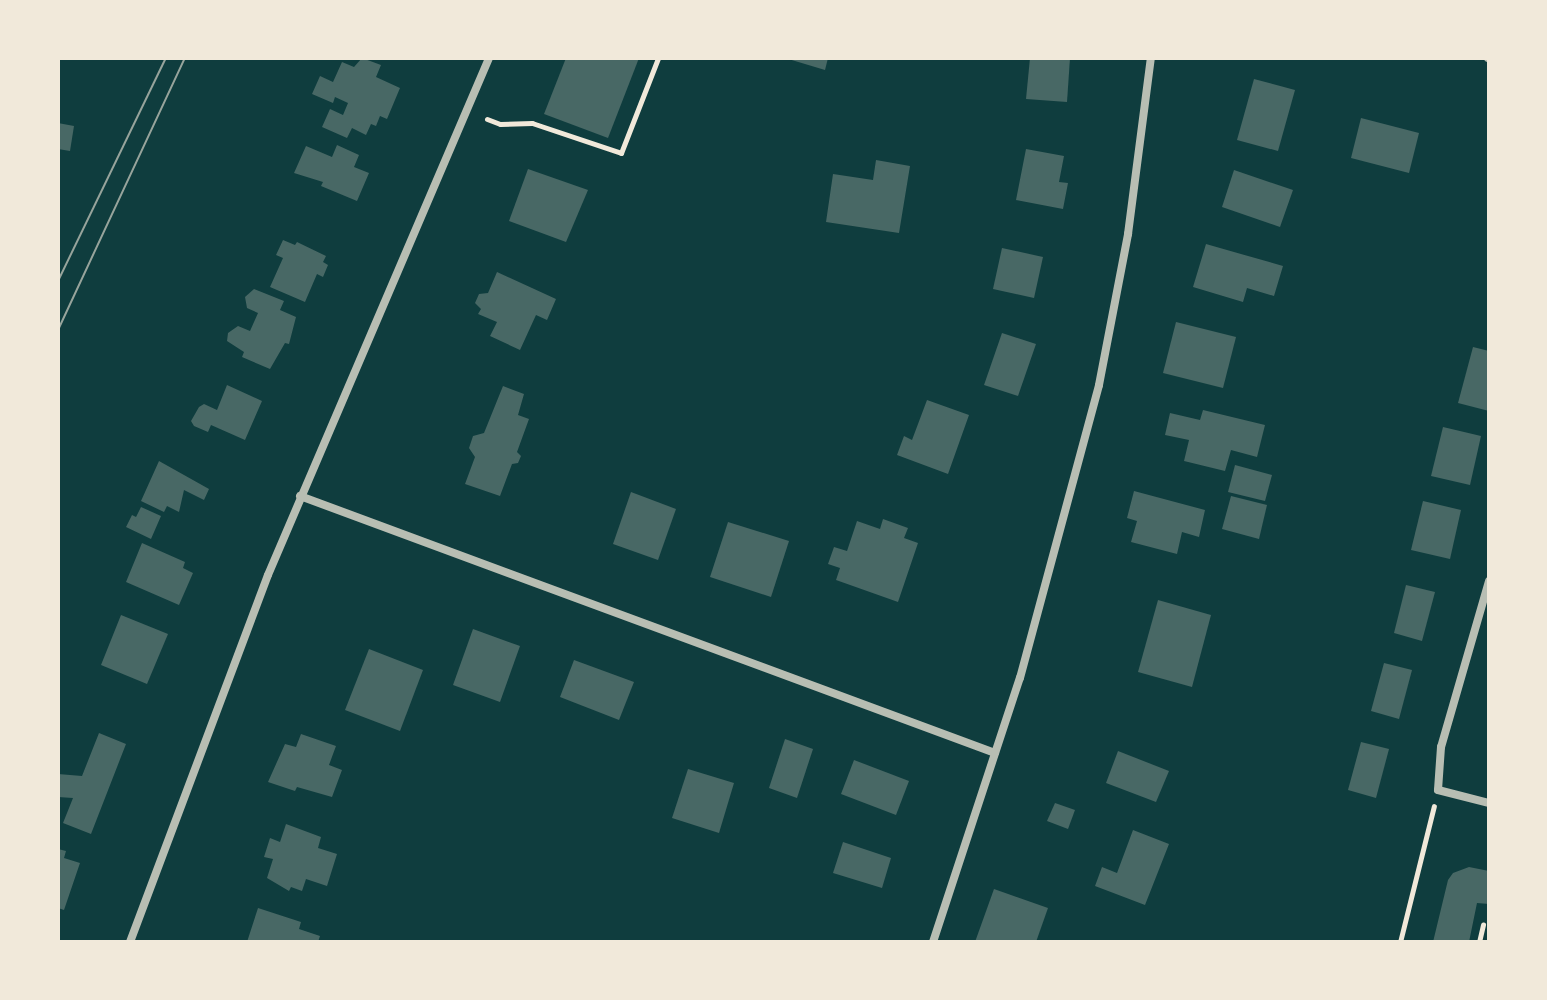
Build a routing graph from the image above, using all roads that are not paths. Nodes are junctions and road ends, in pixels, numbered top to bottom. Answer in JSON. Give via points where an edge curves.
{"nodes":[{"id":1,"x":489,"y":58,"type":"edge"},
{"id":2,"x":1151,"y":58,"type":"edge"},
{"id":3,"x":300,"y":496,"type":"junction"},
{"id":4,"x":1489,"y":581,"type":"edge"},
{"id":5,"x":995,"y":753,"type":"junction"},
{"id":6,"x":1489,"y":803,"type":"edge"},
{"id":7,"x":130,"y":942,"type":"edge"},
{"id":8,"x":933,"y":942,"type":"edge"}],
"edges":[{"from":1,"to":3,"type":"street"},
{"from":2,"to":5,"type":"street","via":[[1128,234],[1099,385]]},
{"from":3,"to":5,"type":"street"},
{"from":3,"to":7,"type":"street"},
{"from":4,"to":6,"type":"street","via":[[1441,747],[1438,790]]},
{"from":5,"to":8,"type":"street"}]}
